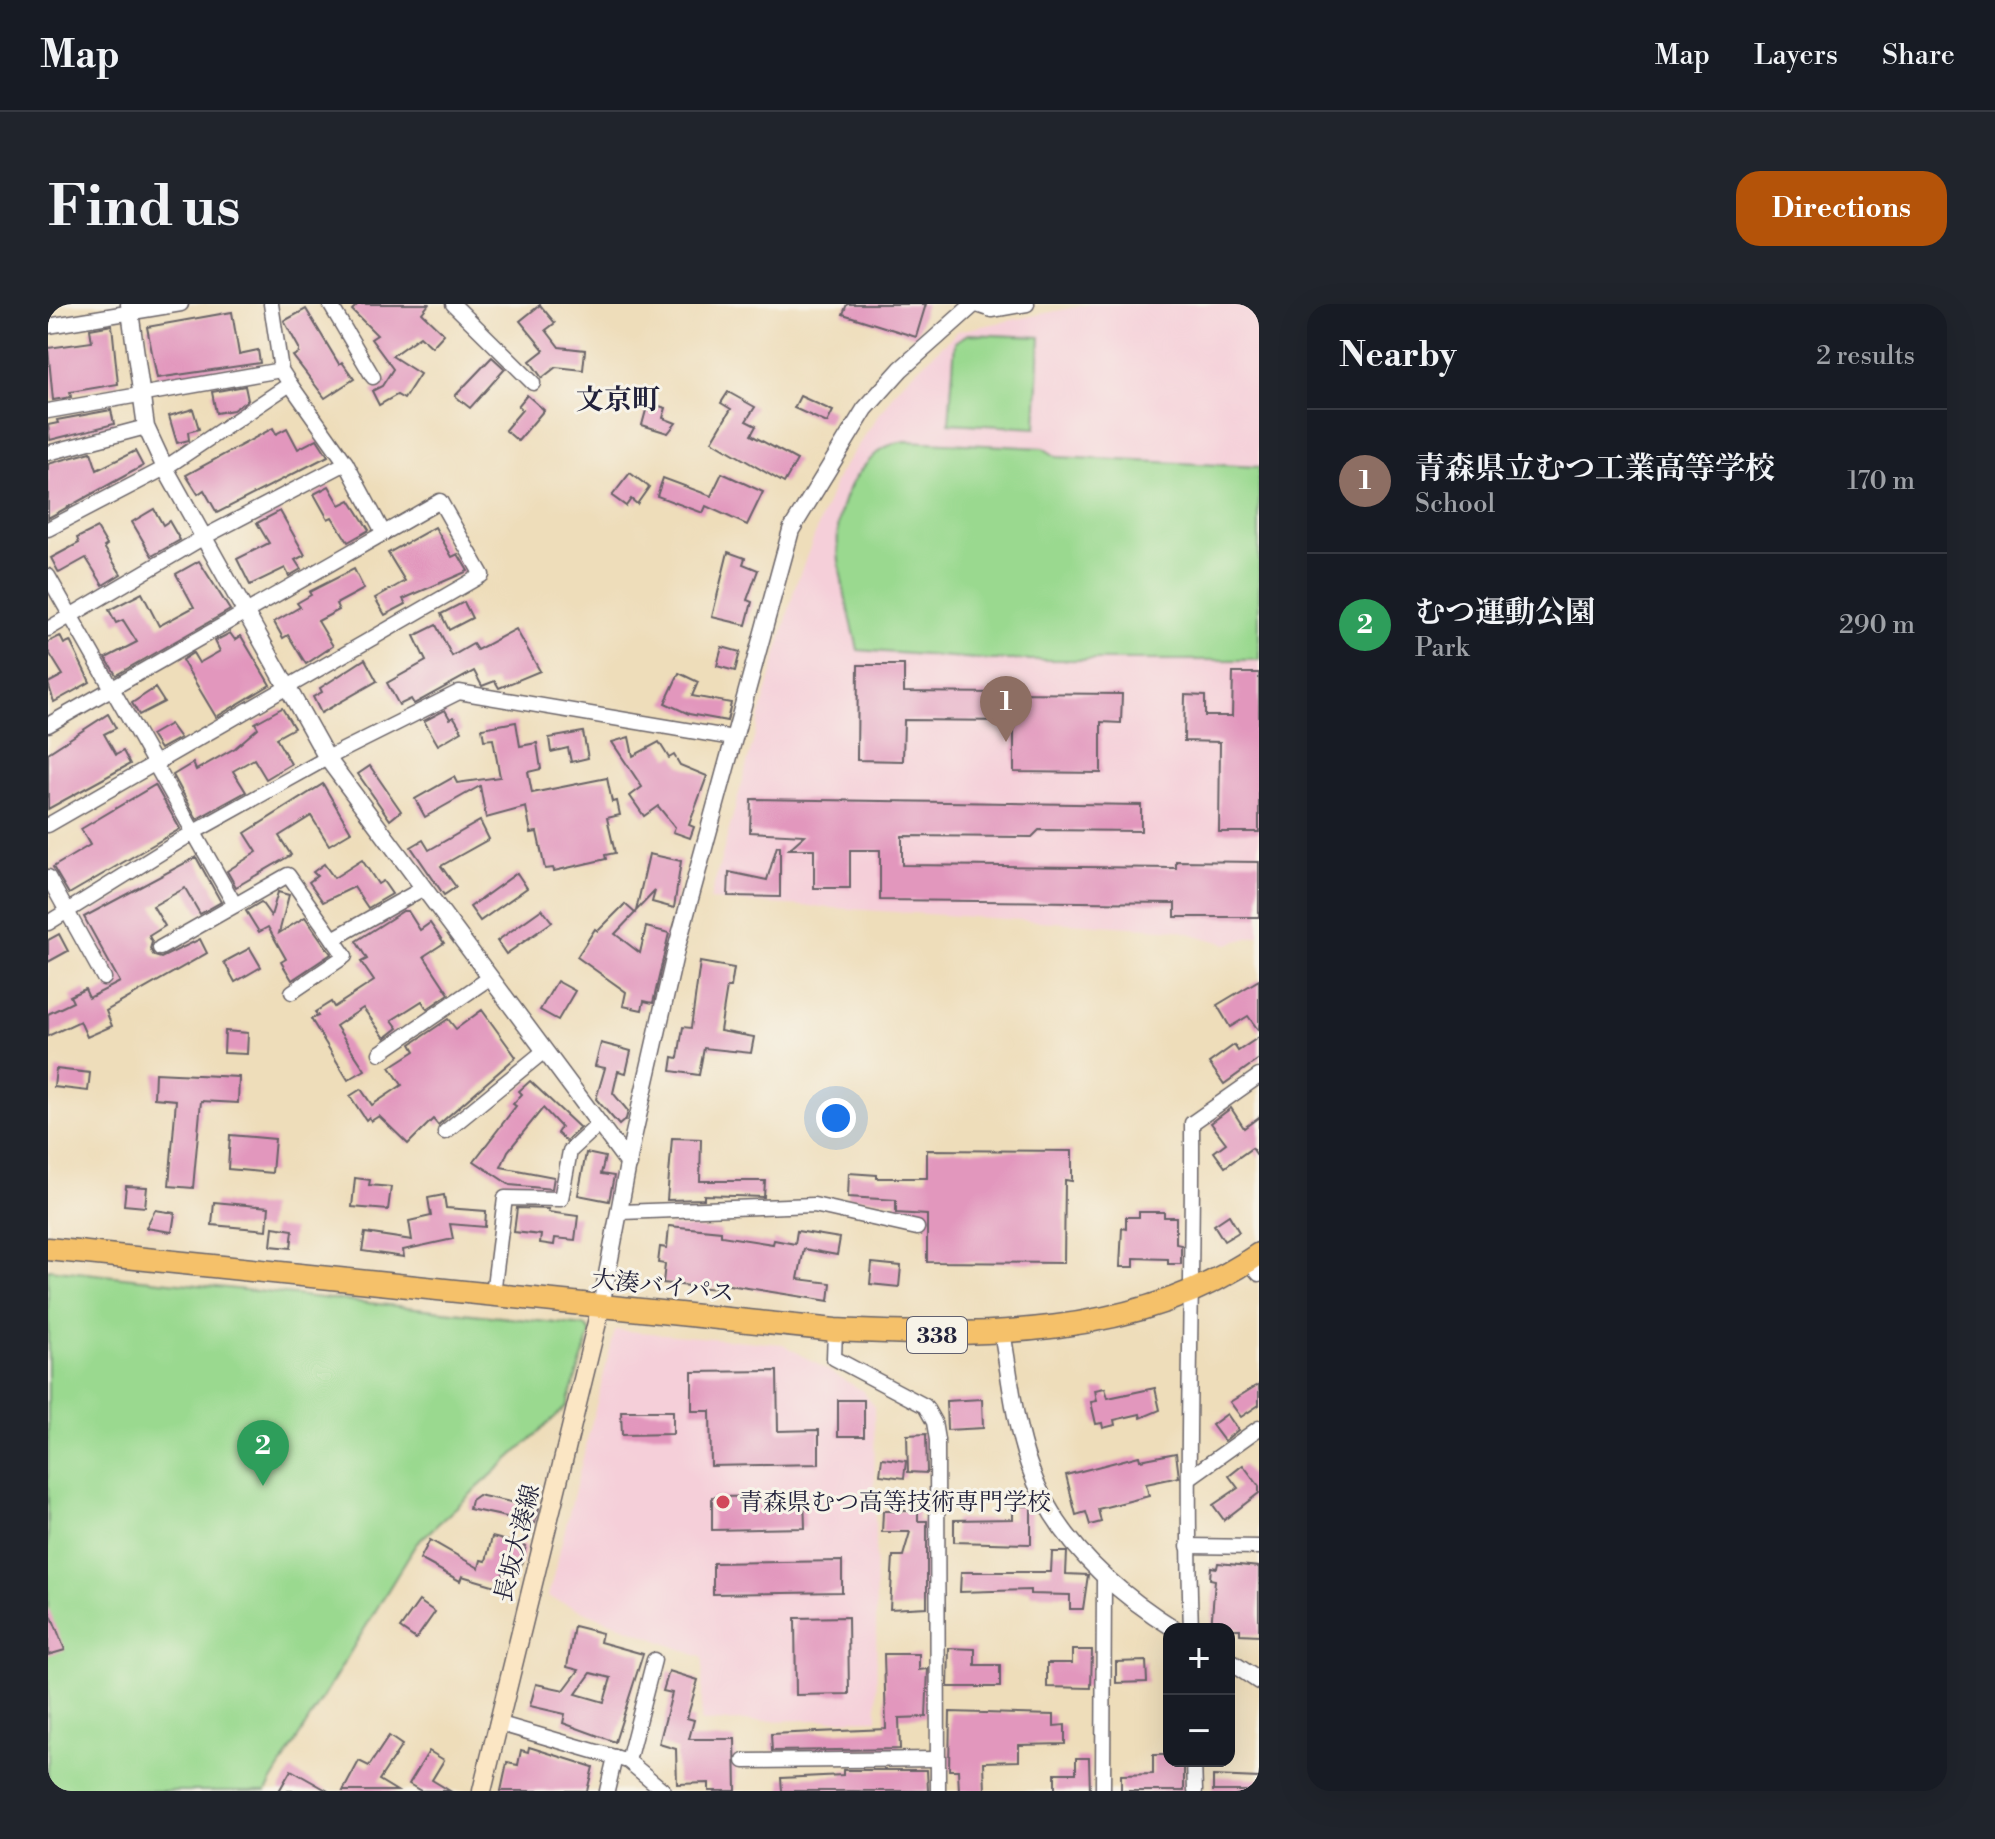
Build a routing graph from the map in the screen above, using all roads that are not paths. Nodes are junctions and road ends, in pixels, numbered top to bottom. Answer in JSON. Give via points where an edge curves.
{"nodes":[{"id":1,"x":181,"y":304,"type":"edge"},
{"id":2,"x":271,"y":304,"type":"edge"},
{"id":3,"x":330,"y":304,"type":"edge"},
{"id":4,"x":453,"y":304,"type":"edge"},
{"id":5,"x":974,"y":304,"type":"edge"},
{"id":6,"x":1027,"y":304,"type":"edge"},
{"id":7,"x":130,"y":308,"type":"edge"},
{"id":8,"x":48,"y":326,"type":"edge"},
{"id":9,"x":281,"y":370,"type":"junction"},
{"id":10,"x":373,"y":377,"type":"dead end"},
{"id":11,"x":533,"y":383,"type":"dead end"},
{"id":12,"x":290,"y":384,"type":"junction"},
{"id":13,"x":141,"y":396,"type":"junction"},
{"id":14,"x":48,"y":411,"type":"edge"},
{"id":15,"x":146,"y":427,"type":"junction"},
{"id":16,"x":48,"y":453,"type":"edge"},
{"id":17,"x":346,"y":463,"type":"junction"},
{"id":18,"x":165,"y":468,"type":"junction"},
{"id":19,"x":48,"y":529,"type":"edge"},
{"id":20,"x":383,"y":532,"type":"junction"},
{"id":21,"x":204,"y":537,"type":"junction"},
{"id":22,"x":48,"y":576,"type":"edge"},
{"id":23,"x":244,"y":612,"type":"junction"},
{"id":24,"x":70,"y":616,"type":"junction"},
{"id":25,"x":48,"y":629,"type":"edge"},
{"id":26,"x":286,"y":685,"type":"junction"},
{"id":27,"x":111,"y":688,"type":"junction"},
{"id":28,"x":48,"y":725,"type":"edge"},
{"id":29,"x":733,"y":738,"type":"junction"},
{"id":30,"x":327,"y":758,"type":"junction"},
{"id":31,"x":156,"y":765,"type":"junction"},
{"id":32,"x":48,"y":825,"type":"edge"},
{"id":33,"x":194,"y":832,"type":"junction"},
{"id":34,"x":48,"y":877,"type":"edge"},
{"id":35,"x":422,"y":889,"type":"junction"},
{"id":36,"x":235,"y":905,"type":"junction"},
{"id":37,"x":69,"y":912,"type":"junction"},
{"id":38,"x":48,"y":923,"type":"edge"},
{"id":39,"x":333,"y":939,"type":"junction"},
{"id":40,"x":160,"y":948,"type":"dead end"},
{"id":41,"x":104,"y":978,"type":"dead end"},
{"id":42,"x":488,"y":979,"type":"junction"},
{"id":43,"x":292,"y":992,"type":"dead end"},
{"id":44,"x":543,"y":1052,"type":"junction"},
{"id":45,"x":380,"y":1053,"type":"dead end"},
{"id":46,"x":1257,"y":1082,"type":"edge"},
{"id":47,"x":598,"y":1125,"type":"junction"},
{"id":48,"x":445,"y":1132,"type":"dead end"},
{"id":49,"x":629,"y":1164,"type":"junction"},
{"id":50,"x":621,"y":1212,"type":"junction"},
{"id":51,"x":917,"y":1228,"type":"dead end"},
{"id":52,"x":48,"y":1249,"type":"edge"},
{"id":53,"x":1255,"y":1263,"type":"edge"},
{"id":54,"x":1193,"y":1291,"type":"junction"},
{"id":55,"x":493,"y":1294,"type":"junction"},
{"id":56,"x":601,"y":1306,"type":"junction"},
{"id":57,"x":835,"y":1330,"type":"junction"},
{"id":58,"x":1002,"y":1332,"type":"junction"},
{"id":59,"x":1259,"y":1428,"type":"edge"},
{"id":60,"x":1189,"y":1478,"type":"junction"},
{"id":61,"x":1188,"y":1546,"type":"junction"},
{"id":62,"x":1259,"y":1547,"type":"edge"},
{"id":63,"x":1104,"y":1579,"type":"junction"},
{"id":64,"x":1166,"y":1623,"type":"edge"},
{"id":65,"x":1191,"y":1623,"type":"edge"},
{"id":66,"x":654,"y":1660,"type":"dead end"},
{"id":67,"x":1235,"y":1665,"type":"edge"},
{"id":68,"x":1259,"y":1681,"type":"edge"},
{"id":69,"x":497,"y":1723,"type":"junction"},
{"id":70,"x":622,"y":1759,"type":"junction"},
{"id":71,"x":937,"y":1759,"type":"junction"},
{"id":72,"x":744,"y":1761,"type":"dead end"},
{"id":73,"x":1194,"y":1767,"type":"edge"},
{"id":74,"x":482,"y":1791,"type":"edge"},
{"id":75,"x":607,"y":1791,"type":"edge"},
{"id":76,"x":664,"y":1791,"type":"edge"},
{"id":77,"x":938,"y":1791,"type":"edge"},
{"id":78,"x":1103,"y":1791,"type":"edge"},
{"id":79,"x":1195,"y":1791,"type":"edge"}],
"edges":[{"from":1,"to":7,"type":"street"},
{"from":2,"to":9,"type":"street"},
{"from":3,"to":10,"type":"street"},
{"from":4,"to":11,"type":"street"},
{"from":5,"to":6,"type":"street","via":[[992,310]]},
{"from":5,"to":29,"type":"street","via":[[865,409],[791,530]]},
{"from":7,"to":8,"type":"street"},
{"from":7,"to":13,"type":"street"},
{"from":9,"to":12,"type":"street"},
{"from":9,"to":13,"type":"street"},
{"from":12,"to":17,"type":"street"},
{"from":12,"to":18,"type":"street"},
{"from":13,"to":14,"type":"street"},
{"from":13,"to":15,"type":"street"},
{"from":15,"to":16,"type":"street"},
{"from":15,"to":18,"type":"street"},
{"from":17,"to":20,"type":"street"},
{"from":17,"to":21,"type":"street"},
{"from":18,"to":19,"type":"street"},
{"from":18,"to":21,"type":"street"},
{"from":20,"to":23,"type":"street"},
{"from":20,"to":26,"type":"street","via":[[440,501],[482,575]]},
{"from":21,"to":23,"type":"street"},
{"from":21,"to":24,"type":"street"},
{"from":22,"to":24,"type":"street"},
{"from":23,"to":26,"type":"street"},
{"from":23,"to":27,"type":"street"},
{"from":24,"to":25,"type":"street"},
{"from":24,"to":27,"type":"street"},
{"from":26,"to":30,"type":"street"},
{"from":26,"to":31,"type":"street"},
{"from":27,"to":28,"type":"street"},
{"from":27,"to":31,"type":"street"},
{"from":29,"to":30,"type":"street","via":[[459,692]]},
{"from":29,"to":49,"type":"street","via":[[676,950]]},
{"from":30,"to":33,"type":"street"},
{"from":30,"to":35,"type":"street"},
{"from":31,"to":32,"type":"street"},
{"from":31,"to":33,"type":"street"},
{"from":33,"to":36,"type":"street"},
{"from":33,"to":37,"type":"street"},
{"from":34,"to":37,"type":"street"},
{"from":35,"to":39,"type":"street"},
{"from":35,"to":42,"type":"street"},
{"from":36,"to":39,"type":"street","via":[[288,875]]},
{"from":36,"to":40,"type":"street"},
{"from":37,"to":38,"type":"street"},
{"from":37,"to":41,"type":"street"},
{"from":39,"to":43,"type":"street","via":[[345,956]]},
{"from":42,"to":44,"type":"street"},
{"from":42,"to":45,"type":"street"},
{"from":44,"to":47,"type":"street"},
{"from":44,"to":48,"type":"street"},
{"from":46,"to":54,"type":"street","via":[[1192,1123]]},
{"from":47,"to":49,"type":"street"},
{"from":47,"to":55,"type":"street","via":[[570,1151],[561,1199],[505,1198]]},
{"from":49,"to":50,"type":"street"},
{"from":50,"to":51,"type":"street","via":[[814,1205]]},
{"from":50,"to":56,"type":"street"},
{"from":52,"to":55,"type":"highway","name":"大湊バイパス","number":"338"},
{"from":53,"to":54,"type":"highway","name":"大湊バイパス","number":"338"},
{"from":54,"to":58,"type":"highway","name":"大湊バイパス","number":"338","via":[[1091,1320]]},
{"from":54,"to":60,"type":"street"},
{"from":55,"to":56,"type":"highway","name":"大湊バイパス","number":"338"},
{"from":56,"to":57,"type":"highway","name":"大湊バイパス","number":"338"},
{"from":56,"to":69,"type":"main road","name":"長坂大湊線"},
{"from":57,"to":58,"type":"highway","name":"大湊バイパス","number":"338"},
{"from":57,"to":71,"type":"street","via":[[834,1358],[925,1406],[934,1422]]},
{"from":58,"to":63,"type":"street","via":[[1029,1466],[1059,1523]]},
{"from":59,"to":60,"type":"street"},
{"from":60,"to":61,"type":"street"},
{"from":61,"to":62,"type":"street"},
{"from":61,"to":65,"type":"street"},
{"from":63,"to":64,"type":"street"},
{"from":63,"to":78,"type":"street"},
{"from":66,"to":70,"type":"street"},
{"from":67,"to":68,"type":"street"},
{"from":69,"to":70,"type":"street"},
{"from":69,"to":74,"type":"main road","name":"長坂大湊線"},
{"from":70,"to":75,"type":"street"},
{"from":70,"to":76,"type":"street"},
{"from":71,"to":72,"type":"street"},
{"from":71,"to":77,"type":"street"},
{"from":73,"to":79,"type":"street"}]}
